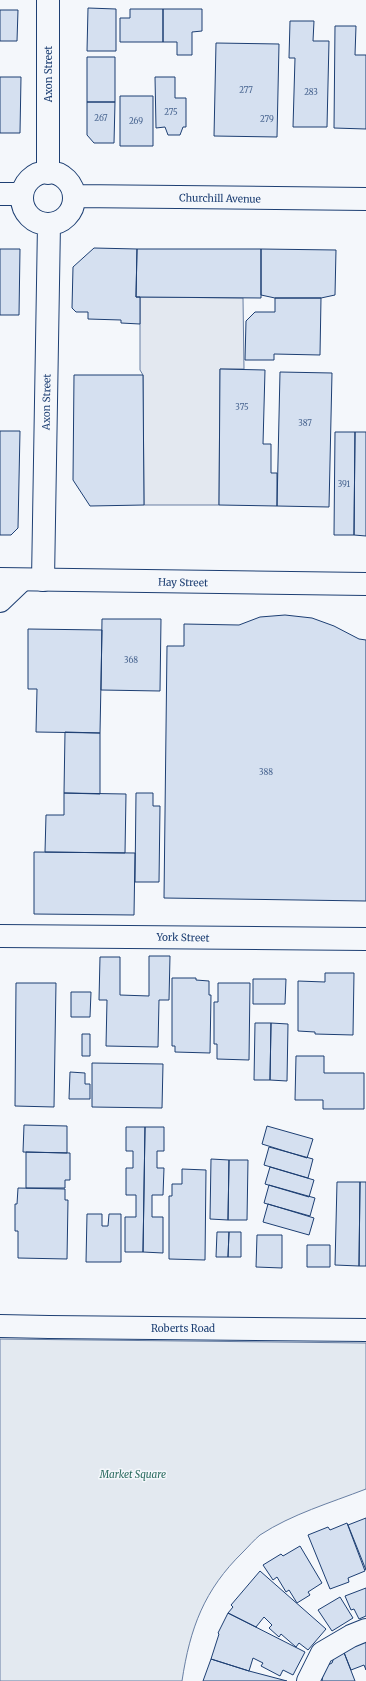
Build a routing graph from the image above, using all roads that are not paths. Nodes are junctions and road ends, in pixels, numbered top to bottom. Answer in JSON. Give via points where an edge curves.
{"nodes":[{"id":1,"x":48,"y":0,"type":"edge"},
{"id":2,"x":48,"y":173,"type":"junction"},
{"id":3,"x":0,"y":194,"type":"edge"},
{"id":4,"x":22,"y":194,"type":"junction"},
{"id":5,"x":74,"y":196,"type":"junction"},
{"id":6,"x":366,"y":199,"type":"edge"},
{"id":7,"x":49,"y":224,"type":"junction"},
{"id":8,"x":0,"y":579,"type":"edge"},
{"id":9,"x":32,"y":580,"type":"junction"},
{"id":10,"x":366,"y":584,"type":"edge"},
{"id":11,"x":0,"y":601,"type":"edge"},
{"id":12,"x":0,"y":936,"type":"edge"},
{"id":13,"x":366,"y":939,"type":"edge"},
{"id":14,"x":3,"y":1322,"type":"edge"},
{"id":15,"x":366,"y":1330,"type":"edge"},
{"id":16,"x":366,"y":1630,"type":"edge"},
{"id":17,"x":308,"y":1681,"type":"edge"}],
"edges":[{"from":1,"to":2,"type":"street","name":"Axon Street"},
{"from":2,"to":4,"type":"street","via":[[34,176],[28,181]]},
{"from":2,"to":5,"type":"street","via":[[65,179]]},
{"from":3,"to":4,"type":"street"},
{"from":4,"to":7,"type":"street","via":[[24,209],[28,216],[41,224]]},
{"from":5,"to":6,"type":"street","name":"Churchill Avenue"},
{"from":5,"to":7,"type":"street","via":[[73,204],[64,219]]},
{"from":7,"to":9,"type":"street","name":"Axon Street"},
{"from":8,"to":9,"type":"street","name":"Hay Street"},
{"from":9,"to":10,"type":"street","name":"Hay Street"},
{"from":9,"to":11,"type":"street"},
{"from":12,"to":13,"type":"street","name":"York Street"},
{"from":14,"to":15,"type":"street","name":"Roberts Road","via":[[48,1328]]},
{"from":16,"to":17,"type":"street","via":[[322,1653]]}]}
